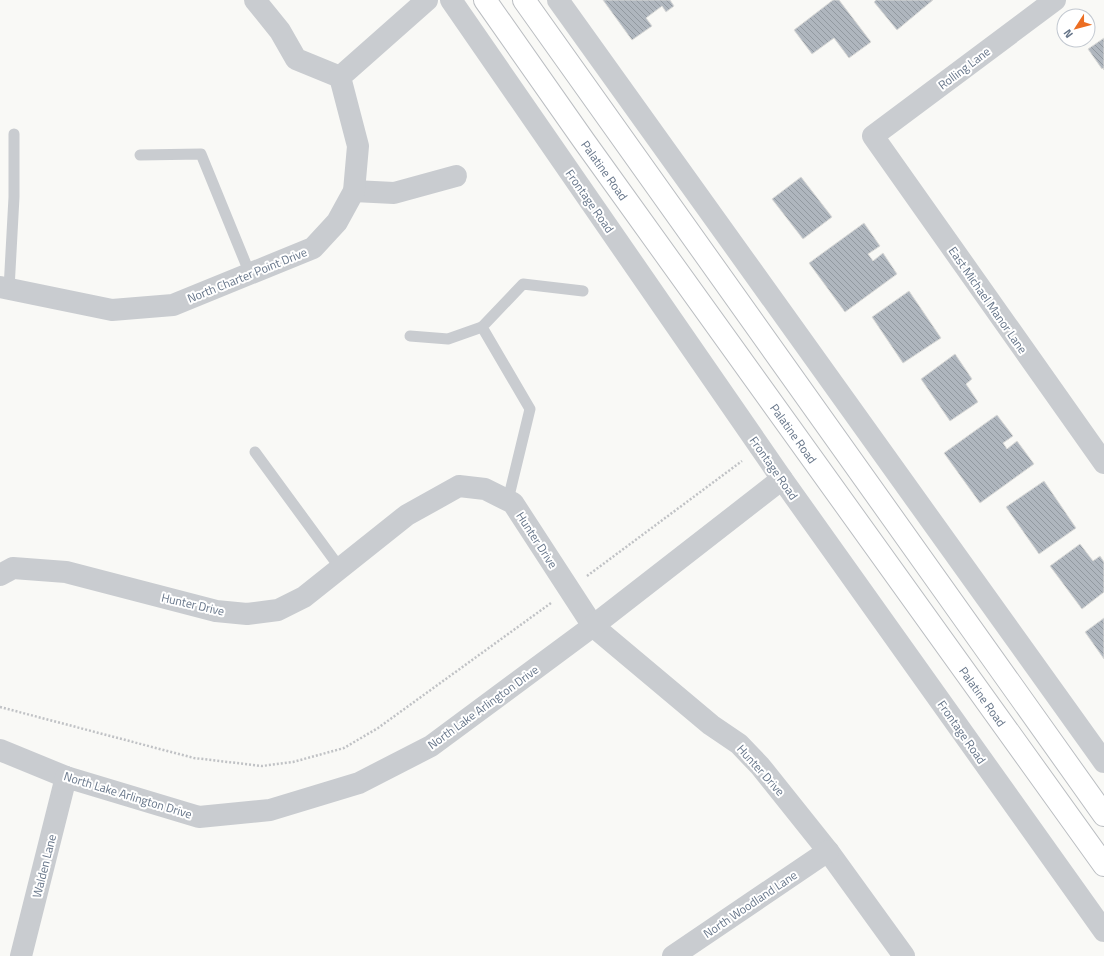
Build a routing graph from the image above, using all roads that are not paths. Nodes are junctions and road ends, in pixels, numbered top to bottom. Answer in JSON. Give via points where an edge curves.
{"nodes":[{"id":1,"x":256,"y":0,"type":"edge"},
{"id":2,"x":427,"y":0,"type":"edge"},
{"id":3,"x":451,"y":0,"type":"edge"},
{"id":4,"x":485,"y":0,"type":"edge"},
{"id":5,"x":524,"y":0,"type":"edge"},
{"id":6,"x":534,"y":0,"type":"edge"},
{"id":7,"x":558,"y":0,"type":"edge"},
{"id":8,"x":1055,"y":0,"type":"edge"},
{"id":9,"x":340,"y":77,"type":"junction"},
{"id":10,"x":612,"y":123,"type":"junction"},
{"id":11,"x":14,"y":134,"type":"dead end"},
{"id":12,"x":873,"y":136,"type":"joint"},
{"id":13,"x":140,"y":155,"type":"dead end"},
{"id":14,"x":456,"y":176,"type":"dead end"},
{"id":15,"x":354,"y":191,"type":"junction"},
{"id":16,"x":250,"y":274,"type":"junction"},
{"id":17,"x":5,"y":288,"type":"edge"},
{"id":18,"x":583,"y":291,"type":"dead end"},
{"id":19,"x":482,"y":327,"type":"junction"},
{"id":20,"x":410,"y":336,"type":"dead end"},
{"id":21,"x":255,"y":452,"type":"dead end"},
{"id":22,"x":1104,"y":463,"type":"edge"},
{"id":23,"x":782,"y":479,"type":"junction"},
{"id":24,"x":508,"y":500,"type":"junction"},
{"id":25,"x":340,"y":568,"type":"junction"},
{"id":26,"x":0,"y":575,"type":"edge"},
{"id":27,"x":593,"y":626,"type":"junction"},
{"id":28,"x":0,"y":750,"type":"edge"},
{"id":29,"x":1104,"y":762,"type":"edge"},
{"id":30,"x":66,"y":777,"type":"junction"},
{"id":31,"x":1104,"y":815,"type":"edge"},
{"id":32,"x":828,"y":851,"type":"junction"},
{"id":33,"x":1104,"y":865,"type":"edge"},
{"id":34,"x":1104,"y":931,"type":"edge"},
{"id":35,"x":21,"y":956,"type":"edge"},
{"id":36,"x":673,"y":956,"type":"edge"},
{"id":37,"x":904,"y":956,"type":"edge"}],
"edges":[{"from":1,"to":9,"type":"street","via":[[280,31],[296,59]]},
{"from":2,"to":9,"type":"street"},
{"from":3,"to":23,"type":"street","name":"Frontage Road"},
{"from":4,"to":33,"type":"highway","name":"Palatine Road"},
{"from":5,"to":10,"type":"highway"},
{"from":6,"to":10,"type":"highway"},
{"from":7,"to":29,"type":"street"},
{"from":8,"to":12,"type":"street","name":"Rolling Lane"},
{"from":9,"to":15,"type":"street","name":"North Charter Point Drive","via":[[358,146]]},
{"from":10,"to":31,"type":"highway"},
{"from":11,"to":17,"type":"lane","via":[[14,197]]},
{"from":12,"to":22,"type":"street","name":"East Michael Manor Lane"},
{"from":13,"to":16,"type":"lane","via":[[201,154]]},
{"from":14,"to":15,"type":"street","via":[[394,193]]},
{"from":15,"to":16,"type":"street","name":"North Charter Point Drive","via":[[337,222],[313,248]]},
{"from":16,"to":17,"type":"street","name":"North Charter Point Drive","via":[[173,305],[112,310]]},
{"from":18,"to":19,"type":"lane","via":[[523,284]]},
{"from":19,"to":20,"type":"lane","via":[[448,339]]},
{"from":19,"to":24,"type":"lane","via":[[530,409]]},
{"from":21,"to":25,"type":"lane"},
{"from":23,"to":27,"type":"street","name":"North Lake Arlington Drive"},
{"from":23,"to":34,"type":"street","name":"Frontage Road"},
{"from":24,"to":25,"type":"street","name":"Hunter Drive","via":[[485,490],[458,486],[407,515]]},
{"from":24,"to":27,"type":"street","name":"Hunter Drive","via":[[513,503]]},
{"from":25,"to":26,"type":"street","name":"Hunter Drive","via":[[304,597],[278,610],[247,614],[216,611],[66,572],[13,568]]},
{"from":27,"to":30,"type":"street","name":"North Lake Arlington Drive","via":[[431,746],[359,783],[270,810],[199,817]]},
{"from":27,"to":32,"type":"street","name":"Hunter Drive","via":[[711,724],[739,744],[760,766]]},
{"from":28,"to":30,"type":"street","name":"North Lake Arlington Drive"},
{"from":30,"to":35,"type":"street","name":"Walden Lane"},
{"from":32,"to":36,"type":"street","name":"North Woodland Lane"},
{"from":32,"to":37,"type":"street","name":"Hunter Drive"}]}
